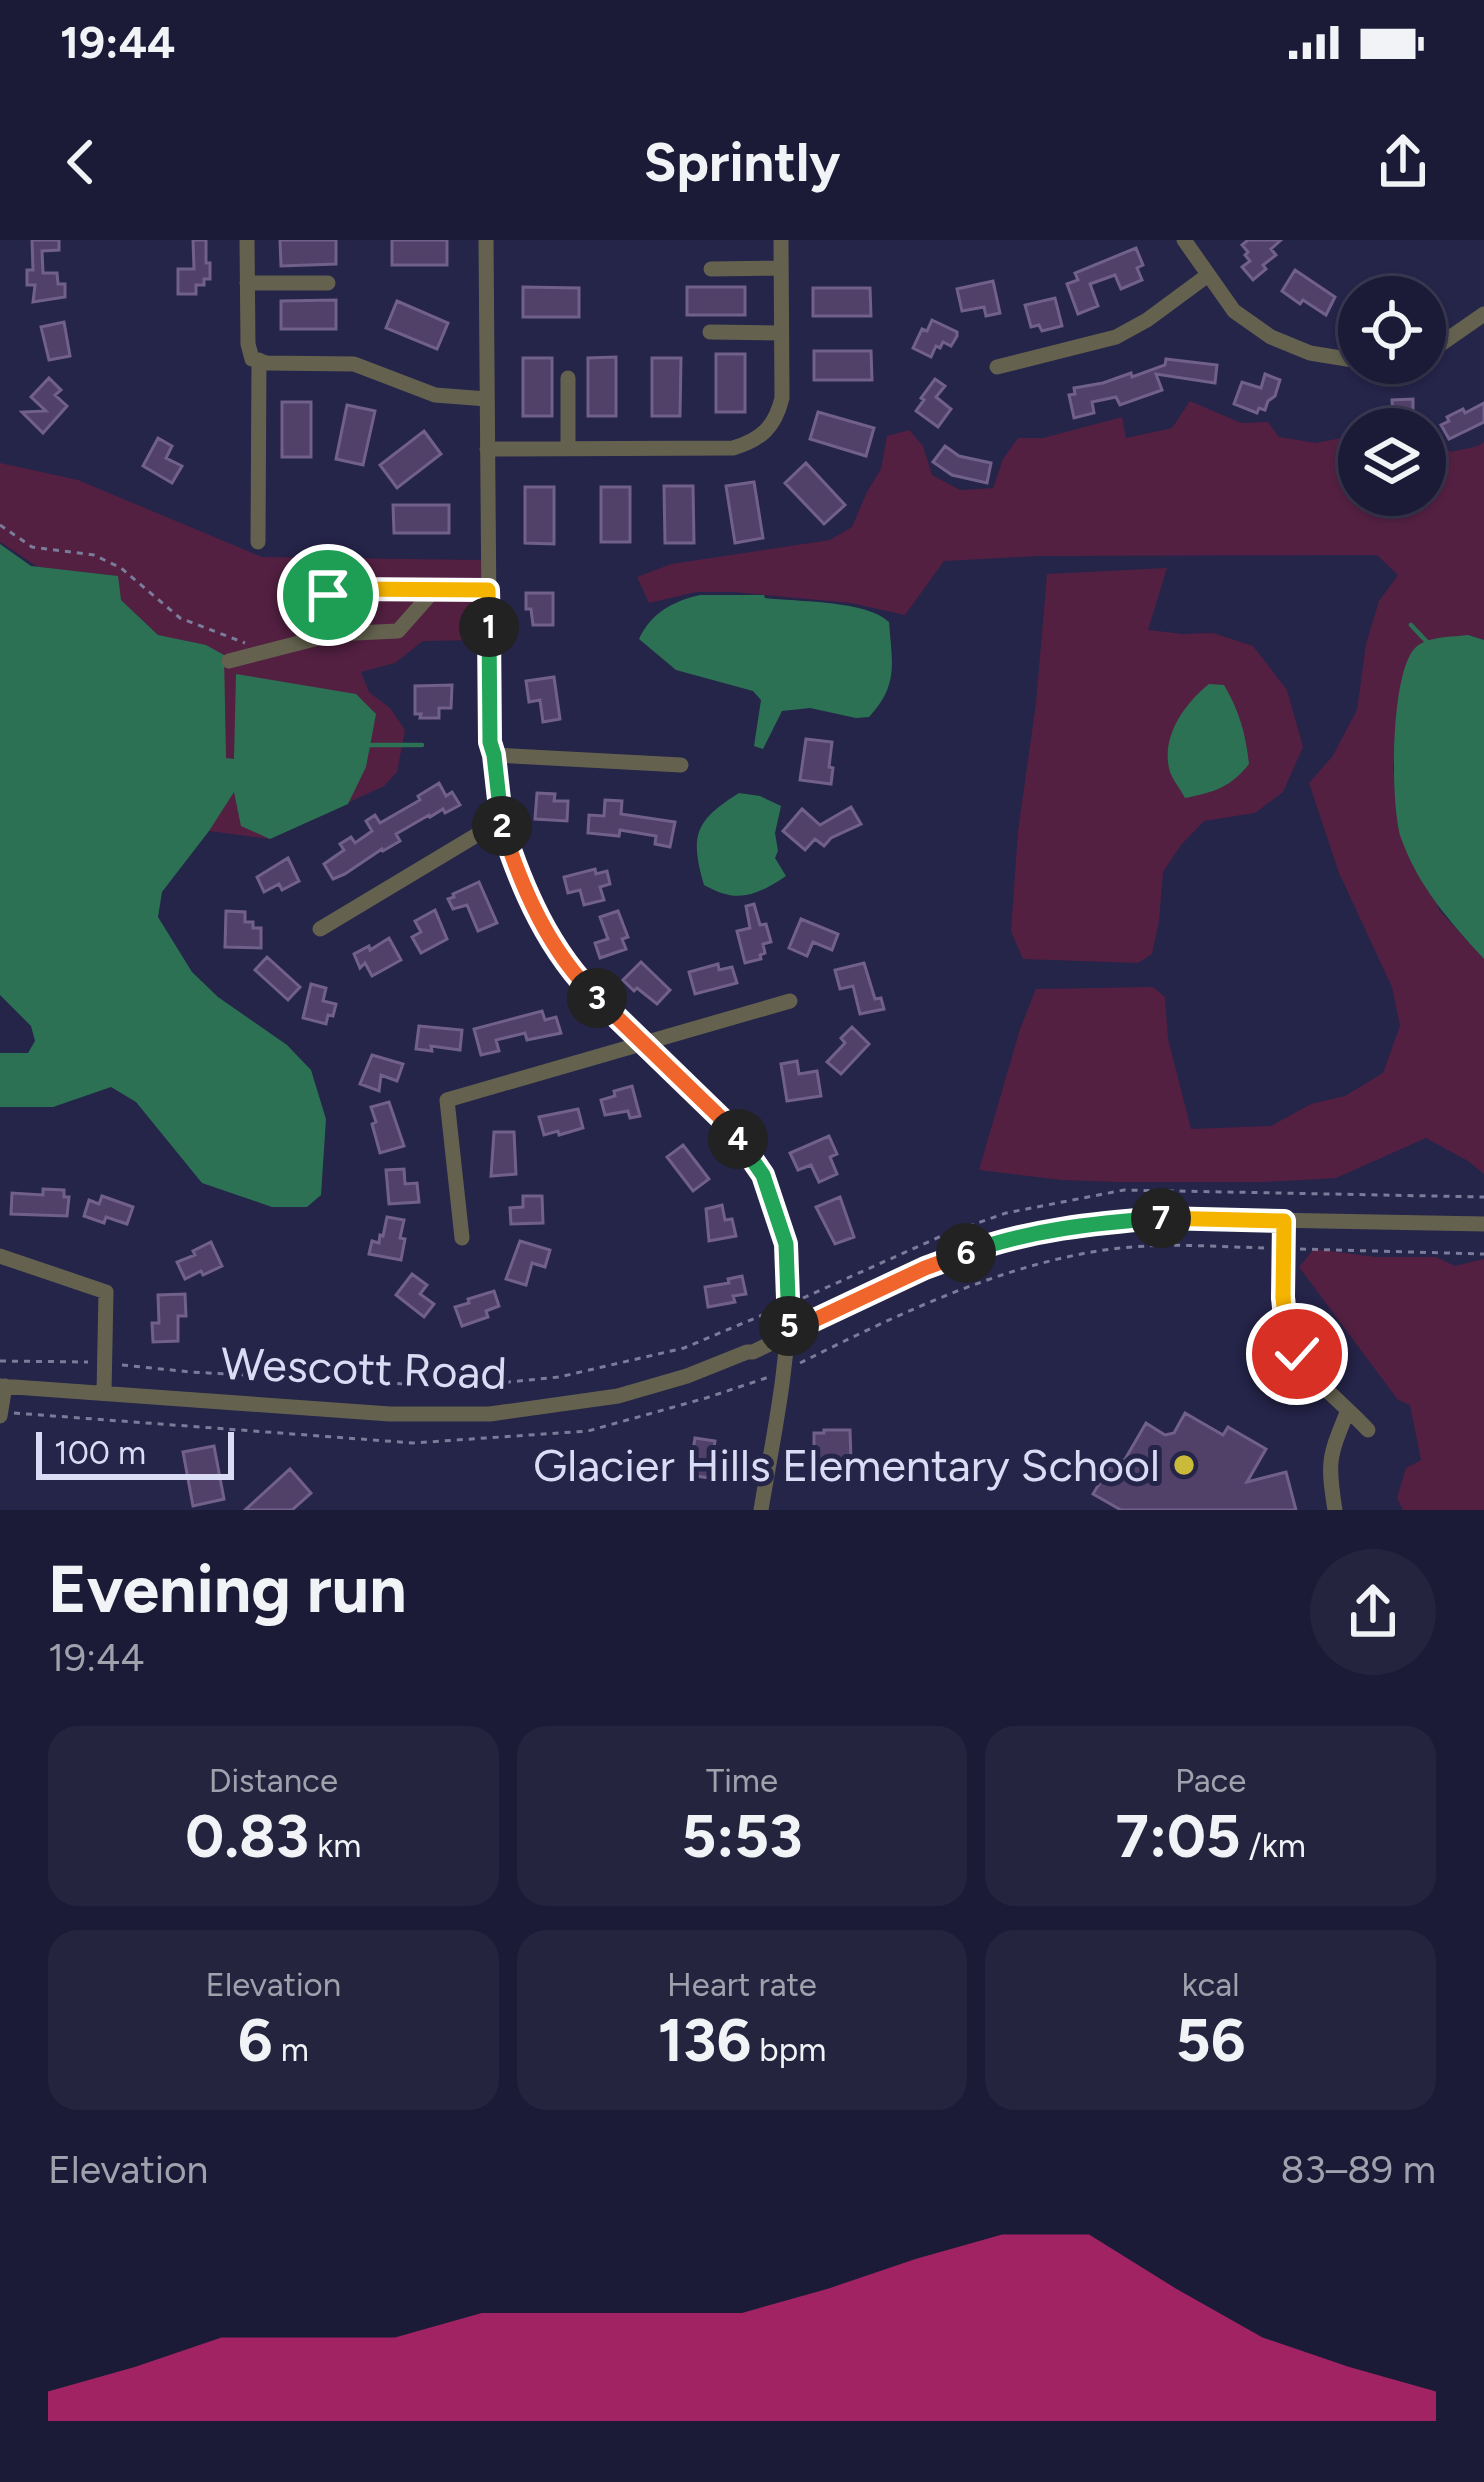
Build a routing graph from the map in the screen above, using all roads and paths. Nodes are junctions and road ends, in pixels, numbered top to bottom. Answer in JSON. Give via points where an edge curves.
{"nodes":[{"id":1,"x":247,"y":240,"type":"edge"},
{"id":2,"x":486,"y":240,"type":"edge"},
{"id":3,"x":781,"y":240,"type":"edge"},
{"id":4,"x":1184,"y":240,"type":"edge"},
{"id":5,"x":781,"y":268,"type":"junction"},
{"id":6,"x":711,"y":269,"type":"dead end"},
{"id":7,"x":1208,"y":275,"type":"junction"},
{"id":8,"x":247,"y":283,"type":"junction"},
{"id":9,"x":328,"y":283,"type":"dead end"},
{"id":10,"x":1484,"y":314,"type":"edge"},
{"id":11,"x":710,"y":332,"type":"dead end"},
{"id":12,"x":781,"y":333,"type":"junction"},
{"id":13,"x":1446,"y":340,"type":"edge"},
{"id":14,"x":1338,"y":358,"type":"edge"},
{"id":15,"x":255,"y":360,"type":"junction"},
{"id":16,"x":997,"y":367,"type":"dead end"},
{"id":17,"x":568,"y":378,"type":"dead end"},
{"id":18,"x":487,"y":399,"type":"junction"},
{"id":19,"x":488,"y":448,"type":"junction"},
{"id":20,"x":568,"y":448,"type":"junction"},
{"id":21,"x":0,"y":525,"type":"edge"},
{"id":22,"x":258,"y":542,"type":"dead end"},
{"id":23,"x":435,"y":589,"type":"junction"},
{"id":24,"x":488,"y":590,"type":"junction"},
{"id":25,"x":334,"y":634,"type":"junction"},
{"id":26,"x":252,"y":655,"type":"junction"},
{"id":27,"x":229,"y":661,"type":"dead end"},
{"id":28,"x":494,"y":755,"type":"junction"},
{"id":29,"x":681,"y":765,"type":"dead end"},
{"id":30,"x":500,"y":821,"type":"junction"},
{"id":31,"x":320,"y":928,"type":"dead end"},
{"id":32,"x":790,"y":1001,"type":"dead end"},
{"id":33,"x":643,"y":1044,"type":"junction"},
{"id":34,"x":1484,"y":1197,"type":"edge"},
{"id":35,"x":1284,"y":1221,"type":"junction"},
{"id":36,"x":1484,"y":1224,"type":"edge"},
{"id":37,"x":462,"y":1238,"type":"dead end"},
{"id":38,"x":0,"y":1256,"type":"edge"},
{"id":39,"x":788,"y":1305,"type":"junction"},
{"id":40,"x":789,"y":1332,"type":"junction"},
{"id":41,"x":0,"y":1361,"type":"edge"},
{"id":42,"x":104,"y":1363,"type":"junction"},
{"id":43,"x":3,"y":1386,"type":"edge"},
{"id":44,"x":104,"y":1393,"type":"junction"},
{"id":45,"x":1348,"y":1410,"type":"junction"},
{"id":46,"x":0,"y":1416,"type":"edge"},
{"id":47,"x":1368,"y":1430,"type":"dead end"},
{"id":48,"x":761,"y":1510,"type":"edge"},
{"id":49,"x":1335,"y":1510,"type":"edge"}],
"edges":[{"from":1,"to":8,"type":"street"},
{"from":2,"to":18,"type":"street"},
{"from":3,"to":5,"type":"street"},
{"from":4,"to":7,"type":"street"},
{"from":5,"to":6,"type":"street"},
{"from":5,"to":12,"type":"street"},
{"from":7,"to":14,"type":"street","via":[[1234,311],[1271,337]]},
{"from":7,"to":16,"type":"street","via":[[1116,337]]},
{"from":8,"to":9,"type":"street"},
{"from":8,"to":15,"type":"street"},
{"from":10,"to":13,"type":"street"},
{"from":11,"to":12,"type":"street"},
{"from":12,"to":20,"type":"street","via":[[782,398],[767,432],[751,443]]},
{"from":15,"to":18,"type":"street","via":[[354,364],[435,395]]},
{"from":15,"to":22,"type":"street"},
{"from":17,"to":20,"type":"street"},
{"from":18,"to":19,"type":"street"},
{"from":19,"to":20,"type":"street"},
{"from":19,"to":24,"type":"street"},
{"from":21,"to":26,"type":"path","via":[[32,547],[94,555],[121,568],[180,618],[243,640]]},
{"from":23,"to":24,"type":"street"},
{"from":23,"to":25,"type":"street","via":[[398,631]]},
{"from":23,"to":25,"type":"street","via":[[328,595],[324,622]]},
{"from":24,"to":28,"type":"street"},
{"from":25,"to":26,"type":"street"},
{"from":26,"to":27,"type":"street"},
{"from":28,"to":29,"type":"street"},
{"from":28,"to":30,"type":"street"},
{"from":30,"to":31,"type":"street"},
{"from":30,"to":33,"type":"street","via":[[550,939]]},
{"from":32,"to":33,"type":"street"},
{"from":33,"to":37,"type":"street","via":[[447,1100]]},
{"from":33,"to":39,"type":"street","via":[[728,1125],[763,1175],[786,1244]]},
{"from":34,"to":39,"type":"path","via":[[1124,1190],[1006,1213]]},
{"from":35,"to":36,"type":"street","name":"Wescott Road"},
{"from":35,"to":40,"type":"street","name":"Wescott Road","via":[[1076,1225],[984,1246]]},
{"from":35,"to":45,"type":"street","via":[[1286,1328],[1305,1366]]},
{"from":38,"to":42,"type":"street","via":[[106,1292]]},
{"from":39,"to":40,"type":"street"},
{"from":39,"to":42,"type":"path","via":[[684,1348],[559,1377],[460,1387]]},
{"from":40,"to":44,"type":"street","name":"Wescott Road","via":[[753,1352],[618,1396],[490,1414]]},
{"from":40,"to":48,"type":"street"},
{"from":41,"to":42,"type":"path"},
{"from":42,"to":44,"type":"street"},
{"from":43,"to":44,"type":"street","name":"Wescott Road"},
{"from":43,"to":46,"type":"street"},
{"from":45,"to":47,"type":"street"},
{"from":45,"to":49,"type":"street","via":[[1328,1467]]}]}
